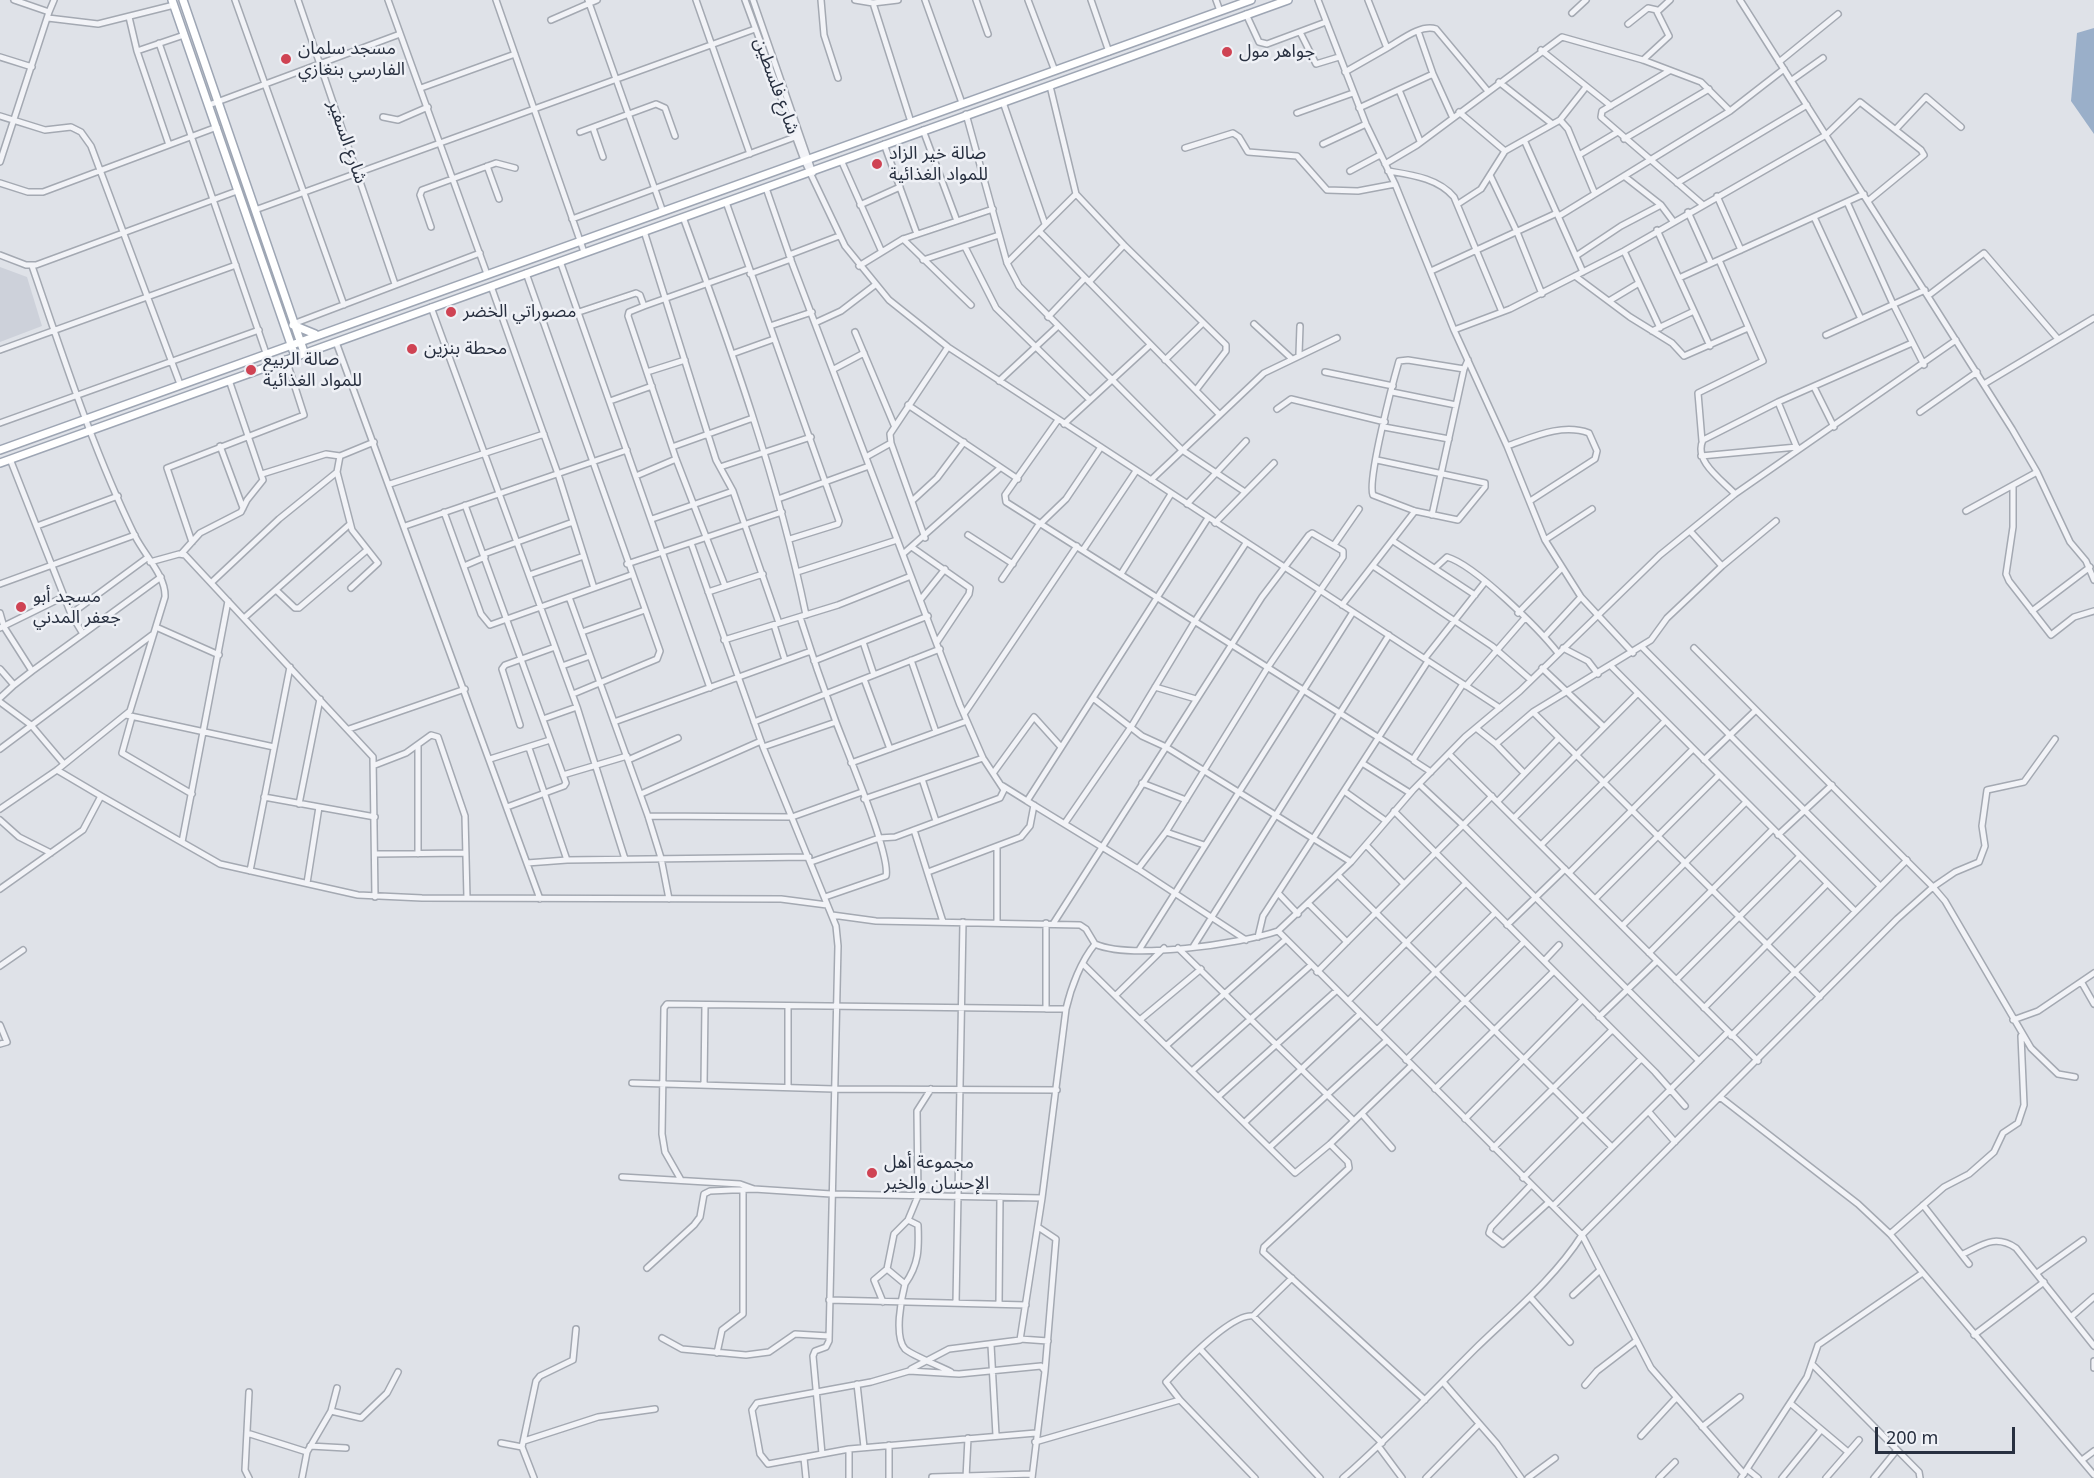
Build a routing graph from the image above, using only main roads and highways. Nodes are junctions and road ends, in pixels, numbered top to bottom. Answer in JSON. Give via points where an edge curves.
{"nodes":[{"id":1,"x":183,"y":0,"type":"edge"},
{"id":2,"x":1251,"y":0,"type":"edge"},
{"id":3,"x":1288,"y":0,"type":"edge"},
{"id":4,"x":173,"y":3,"type":"edge"},
{"id":5,"x":201,"y":54,"type":"junction"},
{"id":6,"x":192,"y":58,"type":"junction"},
{"id":7,"x":269,"y":253,"type":"junction"},
{"id":8,"x":260,"y":256,"type":"junction"},
{"id":9,"x":291,"y":326,"type":"junction"},
{"id":10,"x":318,"y":334,"type":"junction"},
{"id":11,"x":300,"y":341,"type":"junction"},
{"id":12,"x":291,"y":344,"type":"junction"},
{"id":13,"x":280,"y":348,"type":"junction"},
{"id":14,"x":304,"y":352,"type":"junction"},
{"id":15,"x":295,"y":356,"type":"junction"},
{"id":16,"x":0,"y":450,"type":"edge"},
{"id":17,"x":0,"y":463,"type":"edge"}],
"edges":[{"from":1,"to":5,"type":"main road"},
{"from":2,"to":10,"type":"main road"},
{"from":3,"to":14,"type":"main road"},
{"from":4,"to":6,"type":"main road"},
{"from":5,"to":6,"type":"main road"},
{"from":5,"to":7,"type":"main road"},
{"from":6,"to":8,"type":"main road"},
{"from":7,"to":8,"type":"main road"},
{"from":7,"to":9,"type":"main road"},
{"from":8,"to":9,"type":"main road"},
{"from":9,"to":10,"type":"main road"},
{"from":9,"to":11,"type":"main road"},
{"from":9,"to":12,"type":"main road"},
{"from":9,"to":13,"type":"main road"},
{"from":10,"to":11,"type":"main road"},
{"from":11,"to":12,"type":"main road"},
{"from":11,"to":14,"type":"main road"},
{"from":12,"to":13,"type":"main road"},
{"from":12,"to":15,"type":"main road"},
{"from":13,"to":16,"type":"main road"},
{"from":14,"to":15,"type":"main road"},
{"from":15,"to":17,"type":"main road"}]}
